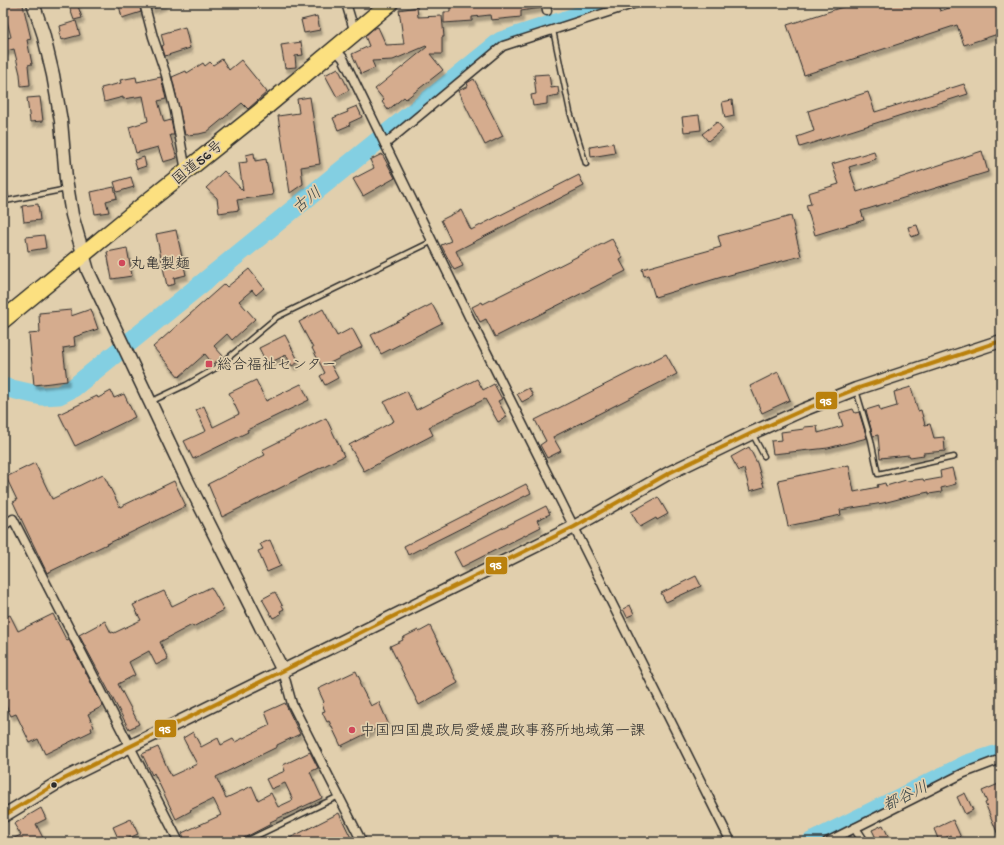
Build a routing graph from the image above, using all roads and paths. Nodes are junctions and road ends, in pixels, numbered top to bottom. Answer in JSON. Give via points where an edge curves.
{"nodes":[{"id":1,"x":33,"y":3,"type":"edge"},
{"id":2,"x":144,"y":3,"type":"edge"},
{"id":3,"x":346,"y":3,"type":"edge"},
{"id":4,"x":390,"y":3,"type":"edge"},
{"id":5,"x":636,"y":3,"type":"edge"},
{"id":6,"x":553,"y":30,"type":"junction"},
{"id":7,"x":355,"y":33,"type":"junction"},
{"id":8,"x":335,"y":49,"type":"junction"},
{"id":9,"x":384,"y":142,"type":"junction"},
{"id":10,"x":586,"y":164,"type":"dead end"},
{"id":11,"x":186,"y":171,"type":"junction"},
{"id":12,"x":3,"y":182,"type":"edge"},
{"id":13,"x":68,"y":189,"type":"junction"},
{"id":14,"x":433,"y":241,"type":"junction"},
{"id":15,"x":83,"y":254,"type":"junction"},
{"id":16,"x":3,"y":320,"type":"edge"},
{"id":17,"x":1001,"y":341,"type":"edge"},
{"id":18,"x":856,"y":389,"type":"junction"},
{"id":19,"x":150,"y":402,"type":"junction"},
{"id":20,"x":752,"y":433,"type":"junction"},
{"id":21,"x":764,"y":456,"type":"dead end"},
{"id":22,"x":954,"y":458,"type":"dead end"},
{"id":23,"x":3,"y":526,"type":"edge"},
{"id":24,"x":574,"y":527,"type":"junction"},
{"id":25,"x":283,"y":671,"type":"junction"},
{"id":26,"x":130,"y":745,"type":"junction"},
{"id":27,"x":1001,"y":759,"type":"edge"},
{"id":28,"x":339,"y":796,"type":"junction"},
{"id":29,"x":3,"y":816,"type":"edge"},
{"id":30,"x":856,"y":828,"type":"junction"},
{"id":31,"x":179,"y":842,"type":"edge"},
{"id":32,"x":244,"y":842,"type":"edge"},
{"id":33,"x":362,"y":842,"type":"edge"},
{"id":34,"x":731,"y":842,"type":"edge"},
{"id":35,"x":827,"y":842,"type":"edge"},
{"id":36,"x":864,"y":842,"type":"edge"}],
"edges":[{"from":1,"to":13,"type":"street","via":[[43,34],[62,121]]},
{"from":2,"to":11,"type":"street","via":[[166,75]]},
{"from":3,"to":7,"type":"street"},
{"from":4,"to":7,"type":"highway","name":"国道56号"},
{"from":5,"to":6,"type":"street"},
{"from":6,"to":9,"type":"street","via":[[503,46]]},
{"from":6,"to":10,"type":"lane","via":[[570,112]]},
{"from":7,"to":8,"type":"highway","name":"国道56号"},
{"from":8,"to":9,"type":"street","via":[[343,58]]},
{"from":8,"to":11,"type":"highway","name":"国道56号"},
{"from":9,"to":14,"type":"street"},
{"from":11,"to":15,"type":"highway","name":"国道56号"},
{"from":12,"to":13,"type":"lane","via":[[6,201]]},
{"from":13,"to":15,"type":"street"},
{"from":14,"to":19,"type":"lane","via":[[277,317],[216,368]]},
{"from":14,"to":24,"type":"street"},
{"from":15,"to":16,"type":"highway","name":"国道56号"},
{"from":15,"to":19,"type":"street","via":[[88,271]]},
{"from":17,"to":18,"type":"street"},
{"from":18,"to":20,"type":"street"},
{"from":18,"to":22,"type":"lane","via":[[878,474]]},
{"from":19,"to":25,"type":"street"},
{"from":20,"to":21,"type":"lane"},
{"from":20,"to":24,"type":"street","via":[[669,473]]},
{"from":23,"to":26,"type":"street","via":[[12,519]]},
{"from":24,"to":25,"type":"street"},
{"from":24,"to":34,"type":"street"},
{"from":25,"to":26,"type":"street"},
{"from":25,"to":28,"type":"street","via":[[292,704]]},
{"from":26,"to":29,"type":"street","via":[[64,779]]},
{"from":26,"to":31,"type":"street"},
{"from":27,"to":30,"type":"street","via":[[964,773]]},
{"from":28,"to":32,"type":"lane"},
{"from":28,"to":33,"type":"street"},
{"from":30,"to":35,"type":"street"},
{"from":30,"to":36,"type":"street"}]}
